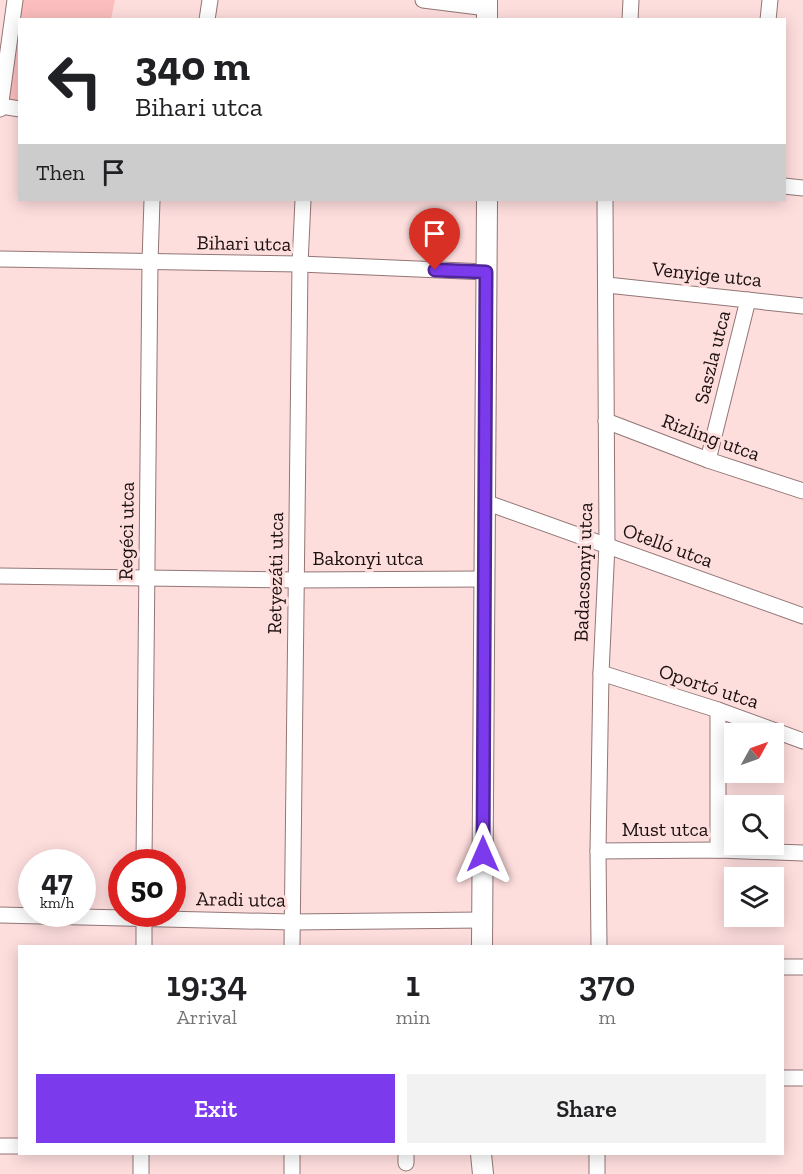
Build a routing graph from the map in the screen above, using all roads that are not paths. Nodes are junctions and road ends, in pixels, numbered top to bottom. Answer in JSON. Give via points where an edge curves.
{"nodes":[{"id":1,"x":15,"y":0,"type":"edge"},
{"id":2,"x":210,"y":0,"type":"edge"},
{"id":3,"x":423,"y":0,"type":"edge"},
{"id":4,"x":631,"y":0,"type":"edge"},
{"id":5,"x":770,"y":0,"type":"edge"},
{"id":6,"x":487,"y":9,"type":"edge"},
{"id":7,"x":207,"y":18,"type":"edge"},
{"id":8,"x":630,"y":18,"type":"edge"},
{"id":9,"x":768,"y":18,"type":"edge"},
{"id":10,"x":0,"y":107,"type":"edge"},
{"id":11,"x":18,"y":109,"type":"edge"},
{"id":12,"x":786,"y":186,"type":"edge"},
{"id":13,"x":803,"y":188,"type":"edge"},
{"id":14,"x":152,"y":201,"type":"edge"},
{"id":15,"x":303,"y":201,"type":"edge"},
{"id":16,"x":487,"y":201,"type":"edge"},
{"id":17,"x":605,"y":201,"type":"edge"},
{"id":18,"x":0,"y":259,"type":"edge"},
{"id":19,"x":150,"y":262,"type":"junction"},
{"id":20,"x":300,"y":264,"type":"junction"},
{"id":21,"x":486,"y":272,"type":"junction"},
{"id":22,"x":607,"y":285,"type":"junction"},
{"id":23,"x":748,"y":300,"type":"junction"},
{"id":24,"x":803,"y":306,"type":"edge"},
{"id":25,"x":606,"y":421,"type":"junction"},
{"id":26,"x":708,"y":459,"type":"junction"},
{"id":27,"x":803,"y":491,"type":"edge"},
{"id":28,"x":485,"y":502,"type":"junction"},
{"id":29,"x":607,"y":545,"type":"junction"},
{"id":30,"x":0,"y":576,"type":"edge"},
{"id":31,"x":146,"y":578,"type":"junction"},
{"id":32,"x":485,"y":579,"type":"junction"},
{"id":33,"x":296,"y":580,"type":"junction"},
{"id":34,"x":803,"y":616,"type":"edge"},
{"id":35,"x":601,"y":673,"type":"junction"},
{"id":36,"x":718,"y":710,"type":"junction"},
{"id":37,"x":803,"y":741,"type":"edge"},
{"id":38,"x":144,"y":849,"type":"edge"},
{"id":39,"x":718,"y":850,"type":"junction"},
{"id":40,"x":598,"y":851,"type":"junction"},
{"id":41,"x":803,"y":853,"type":"edge"},
{"id":42,"x":0,"y":915,"type":"edge"},
{"id":43,"x":108,"y":916,"type":"edge"},
{"id":44,"x":186,"y":918,"type":"edge"},
{"id":45,"x":482,"y":920,"type":"junction"},
{"id":46,"x":292,"y":922,"type":"junction"},
{"id":47,"x":144,"y":927,"type":"edge"},
{"id":48,"x":144,"y":945,"type":"edge"},
{"id":49,"x":292,"y":945,"type":"edge"},
{"id":50,"x":482,"y":945,"type":"edge"},
{"id":51,"x":599,"y":945,"type":"edge"},
{"id":52,"x":784,"y":967,"type":"edge"},
{"id":53,"x":803,"y":967,"type":"edge"},
{"id":54,"x":784,"y":1078,"type":"edge"},
{"id":55,"x":803,"y":1078,"type":"edge"},
{"id":56,"x":0,"y":1146,"type":"edge"},
{"id":57,"x":18,"y":1146,"type":"edge"},
{"id":58,"x":141,"y":1155,"type":"edge"},
{"id":59,"x":292,"y":1155,"type":"edge"},
{"id":60,"x":597,"y":1155,"type":"edge"},
{"id":61,"x":141,"y":1174,"type":"edge"},
{"id":62,"x":292,"y":1174,"type":"edge"},
{"id":63,"x":597,"y":1174,"type":"edge"}],
"edges":[{"from":1,"to":10,"type":"street"},
{"from":2,"to":7,"type":"street"},
{"from":3,"to":6,"type":"street"},
{"from":4,"to":8,"type":"street"},
{"from":5,"to":9,"type":"street"},
{"from":10,"to":11,"type":"street"},
{"from":12,"to":13,"type":"street"},
{"from":14,"to":19,"type":"street","name":"Regéci utca"},
{"from":15,"to":20,"type":"street","name":"Retyezáti utca"},
{"from":16,"to":21,"type":"main road"},
{"from":17,"to":22,"type":"street","name":"Badacsonyi utca"},
{"from":18,"to":19,"type":"street","name":"Bihari utca"},
{"from":19,"to":20,"type":"street","name":"Bihari utca"},
{"from":19,"to":31,"type":"street","name":"Regéci utca"},
{"from":20,"to":21,"type":"street","name":"Bihari utca"},
{"from":20,"to":33,"type":"street","name":"Retyezáti utca"},
{"from":21,"to":28,"type":"main road"},
{"from":22,"to":23,"type":"street","name":"Venyige utca"},
{"from":22,"to":25,"type":"street","name":"Badacsonyi utca"},
{"from":23,"to":24,"type":"street","name":"Venyige utca"},
{"from":23,"to":26,"type":"street","name":"Saszla utca"},
{"from":25,"to":26,"type":"street","name":"Rizling utca"},
{"from":25,"to":29,"type":"street","name":"Badacsonyi utca"},
{"from":26,"to":27,"type":"street","name":"Rizling utca"},
{"from":28,"to":29,"type":"street","name":"Otelló utca"},
{"from":28,"to":32,"type":"main road"},
{"from":29,"to":34,"type":"street","name":"Otelló utca"},
{"from":29,"to":35,"type":"street","name":"Badacsonyi utca"},
{"from":30,"to":31,"type":"street","name":"Bakonyi utca"},
{"from":31,"to":33,"type":"street","name":"Bakonyi utca"},
{"from":31,"to":38,"type":"street","name":"Regéci utca"},
{"from":32,"to":33,"type":"street","name":"Bakonyi utca"},
{"from":32,"to":45,"type":"main road"},
{"from":33,"to":46,"type":"street","name":"Retyezáti utca"},
{"from":35,"to":36,"type":"street","name":"Oportó utca"},
{"from":35,"to":40,"type":"street","name":"Badacsonyi utca"},
{"from":36,"to":37,"type":"street","name":"Oportó utca"},
{"from":36,"to":39,"type":"street"},
{"from":39,"to":40,"type":"street","name":"Must utca"},
{"from":39,"to":41,"type":"street","name":"Must utca"},
{"from":40,"to":51,"type":"street","name":"Badacsonyi utca"},
{"from":42,"to":43,"type":"street","name":"Aradi utca"},
{"from":44,"to":46,"type":"street","name":"Aradi utca"},
{"from":45,"to":46,"type":"street","name":"Aradi utca"},
{"from":45,"to":50,"type":"main road"},
{"from":46,"to":49,"type":"street","name":"Retyezáti utca"},
{"from":47,"to":48,"type":"street"},
{"from":52,"to":53,"type":"street"},
{"from":54,"to":55,"type":"street"},
{"from":56,"to":57,"type":"street"},
{"from":58,"to":61,"type":"street"},
{"from":59,"to":62,"type":"street"},
{"from":60,"to":63,"type":"street"}]}
